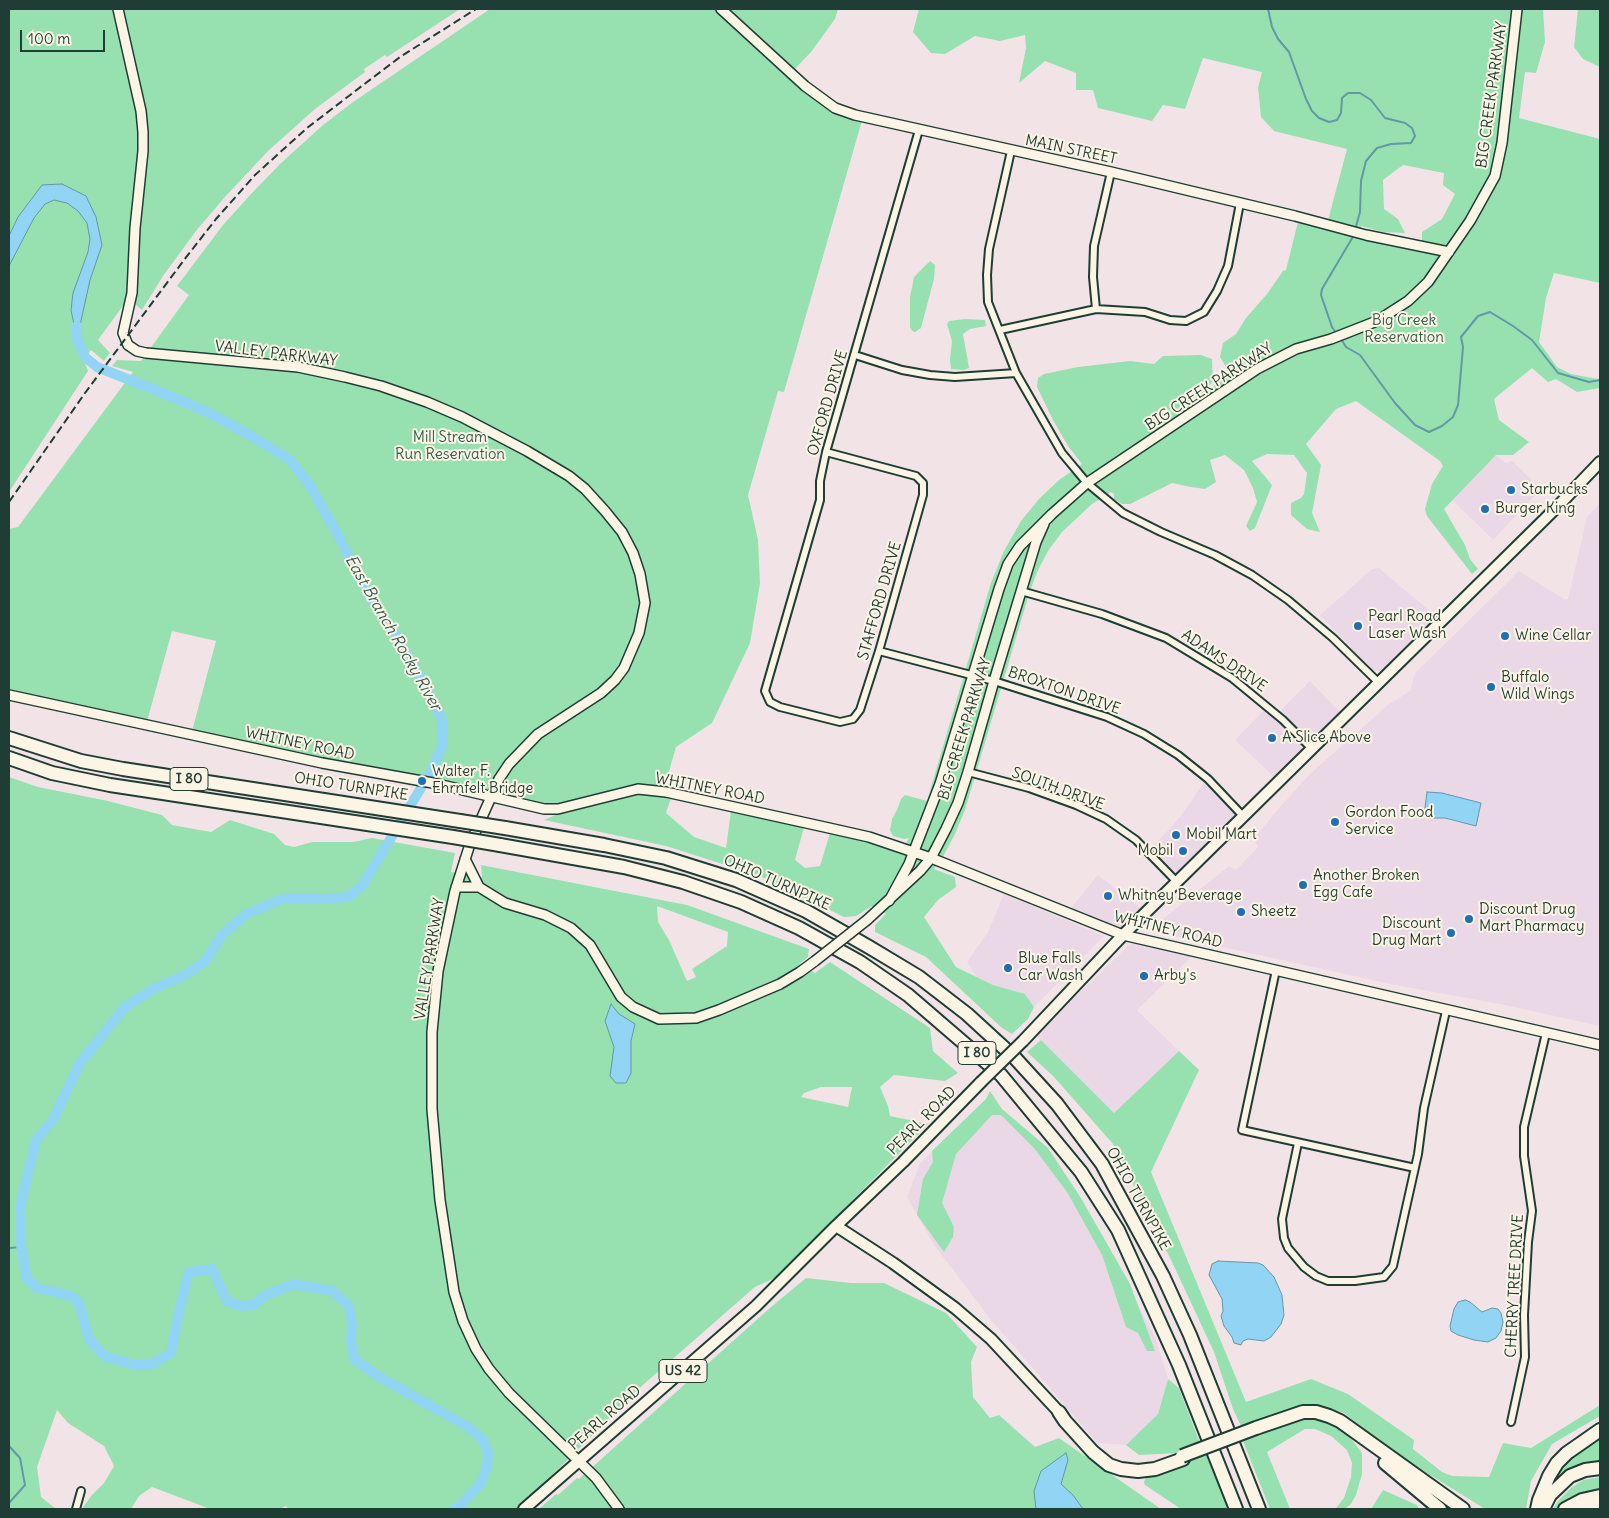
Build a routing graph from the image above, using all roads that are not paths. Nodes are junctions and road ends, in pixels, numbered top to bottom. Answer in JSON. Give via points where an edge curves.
{"nodes":[{"id":1,"x":118,"y":9,"type":"edge"},
{"id":2,"x":721,"y":9,"type":"edge"},
{"id":3,"x":1517,"y":9,"type":"edge"},
{"id":4,"x":919,"y":130,"type":"junction"},
{"id":5,"x":1011,"y":151,"type":"junction"},
{"id":6,"x":1111,"y":172,"type":"junction"},
{"id":7,"x":1240,"y":203,"type":"junction"},
{"id":8,"x":1449,"y":252,"type":"junction"},
{"id":9,"x":1096,"y":309,"type":"junction"},
{"id":10,"x":1000,"y":330,"type":"junction"},
{"id":11,"x":855,"y":355,"type":"junction"},
{"id":12,"x":1016,"y":373,"type":"junction"},
{"id":13,"x":826,"y":452,"type":"junction"},
{"id":14,"x":1600,"y":462,"type":"edge"},
{"id":15,"x":1087,"y":483,"type":"junction"},
{"id":16,"x":1046,"y":519,"type":"junction"},
{"id":17,"x":1021,"y":592,"type":"junction"},
{"id":18,"x":880,"y":651,"type":"junction"},
{"id":19,"x":973,"y":675,"type":"junction"},
{"id":20,"x":994,"y":681,"type":"junction"},
{"id":21,"x":767,"y":683,"type":"joint"},
{"id":22,"x":1379,"y":683,"type":"junction"},
{"id":23,"x":9,"y":695,"type":"edge"},
{"id":24,"x":9,"y":738,"type":"edge"},
{"id":25,"x":1312,"y":749,"type":"junction"},
{"id":26,"x":9,"y":758,"type":"edge"},
{"id":27,"x":968,"y":772,"type":"junction"},
{"id":28,"x":491,"y":797,"type":"junction"},
{"id":29,"x":1244,"y":816,"type":"junction"},
{"id":30,"x":914,"y":852,"type":"junction"},
{"id":31,"x":931,"y":858,"type":"junction"},
{"id":32,"x":465,"y":859,"type":"junction"},
{"id":33,"x":1177,"y":882,"type":"junction"},
{"id":34,"x":456,"y":887,"type":"junction"},
{"id":35,"x":479,"y":887,"type":"junction"},
{"id":36,"x":889,"y":901,"type":"junction"},
{"id":37,"x":1123,"y":935,"type":"junction"},
{"id":38,"x":1276,"y":970,"type":"junction"},
{"id":39,"x":1446,"y":1011,"type":"junction"},
{"id":40,"x":1546,"y":1033,"type":"junction"},
{"id":41,"x":1600,"y":1046,"type":"edge"},
{"id":42,"x":1298,"y":1143,"type":"junction"},
{"id":43,"x":1415,"y":1168,"type":"junction"},
{"id":44,"x":836,"y":1226,"type":"junction"},
{"id":45,"x":1058,"y":1412,"type":"joint"},
{"id":46,"x":1511,"y":1422,"type":"dead end"},
{"id":47,"x":1257,"y":1430,"type":"junction"},
{"id":48,"x":1600,"y":1430,"type":"edge"},
{"id":49,"x":579,"y":1461,"type":"junction"},
{"id":50,"x":1600,"y":1468,"type":"edge"},
{"id":51,"x":1600,"y":1473,"type":"edge"},
{"id":52,"x":81,"y":1492,"type":"dead end"},
{"id":53,"x":1600,"y":1496,"type":"edge"},
{"id":54,"x":1600,"y":1508,"type":"edge"},
{"id":55,"x":76,"y":1509,"type":"edge"},
{"id":56,"x":524,"y":1509,"type":"edge"},
{"id":57,"x":619,"y":1509,"type":"edge"},
{"id":58,"x":1236,"y":1509,"type":"edge"},
{"id":59,"x":1259,"y":1509,"type":"edge"},
{"id":60,"x":1440,"y":1509,"type":"edge"},
{"id":61,"x":1462,"y":1509,"type":"edge"},
{"id":62,"x":1537,"y":1509,"type":"edge"},
{"id":63,"x":1543,"y":1509,"type":"edge"},
{"id":64,"x":1549,"y":1509,"type":"edge"},
{"id":65,"x":1565,"y":1509,"type":"edge"},
{"id":66,"x":1580,"y":1509,"type":"edge"}],
"edges":[{"from":1,"to":28,"type":"street","name":"VALLEY PARKWAY","via":[[143,132],[132,293],[123,333],[128,345],[146,353],[298,367],[381,386],[427,402],[486,429],[569,476],[605,510],[633,553],[645,603],[639,633],[624,668],[601,693],[538,734],[509,764]]},
{"from":2,"to":4,"type":"street","name":"MAIN STREET","via":[[805,86],[835,108]]},
{"from":3,"to":8,"type":"street","name":"BIG CREEK PARKWAY","via":[[1502,143],[1495,175]]},
{"from":4,"to":5,"type":"street","name":"MAIN STREET"},
{"from":4,"to":11,"type":"street","name":"OXFORD DRIVE"},
{"from":5,"to":6,"type":"street","name":"MAIN STREET"},
{"from":5,"to":10,"type":"street","via":[[989,249],[987,275],[988,302]]},
{"from":6,"to":7,"type":"street","name":"MAIN STREET"},
{"from":6,"to":9,"type":"street","via":[[1094,246]]},
{"from":7,"to":8,"type":"street","name":"MAIN STREET"},
{"from":7,"to":9,"type":"street","via":[[1228,266],[1204,312],[1186,321],[1145,312]]},
{"from":8,"to":15,"type":"street","name":"BIG CREEK PARKWAY","via":[[1428,282],[1408,301],[1377,320],[1296,349],[1257,369]]},
{"from":9,"to":10,"type":"street"},
{"from":10,"to":12,"type":"street"},
{"from":11,"to":12,"type":"street","via":[[930,375],[955,377]]},
{"from":11,"to":13,"type":"street","name":"OXFORD DRIVE"},
{"from":12,"to":15,"type":"street","via":[[1062,453]]},
{"from":13,"to":18,"type":"street","name":"STAFFORD DRIVE","via":[[916,476],[923,483],[923,495]]},
{"from":13,"to":21,"type":"street","name":"OXFORD DRIVE","via":[[820,500]]},
{"from":14,"to":22,"type":"main road","name":"PEARL ROAD","number":"US 42"},
{"from":15,"to":16,"type":"street","name":"BIG CREEK PARKWAY"},
{"from":15,"to":22,"type":"street","via":[[1123,513],[1252,575],[1333,638]]},
{"from":16,"to":17,"type":"street","name":"BIG CREEK PARKWAY"},
{"from":16,"to":19,"type":"street","name":"BIG CREEK PARKWAY","via":[[1008,564]]},
{"from":17,"to":20,"type":"street","name":"BIG CREEK PARKWAY"},
{"from":17,"to":25,"type":"street","name":"ADAMS DRIVE","via":[[1102,614],[1166,638],[1232,678]]},
{"from":18,"to":19,"type":"street","name":"BROXTON DRIVE"},
{"from":18,"to":21,"type":"street","name":"STAFFORD DRIVE","via":[[860,710],[853,719],[840,722],[780,707],[770,702],[765,692]]},
{"from":19,"to":20,"type":"street","name":"BROXTON DRIVE"},
{"from":19,"to":30,"type":"street","name":"BIG CREEK PARKWAY","via":[[940,784]]},
{"from":20,"to":27,"type":"street","name":"BIG CREEK PARKWAY"},
{"from":20,"to":29,"type":"street","name":"BROXTON DRIVE","via":[[1107,717],[1144,734],[1208,779]]},
{"from":22,"to":25,"type":"main road","name":"PEARL ROAD","number":"US 42"},
{"from":23,"to":28,"type":"street","name":"WHITNEY ROAD"},
{"from":24,"to":59,"type":"highway","name":"OHIO TURNPIKE","number":"I 80","bridge":true,"via":[[81,761],[122,769],[460,820],[666,858],[736,880],[806,911],[919,977],[967,1014],[1015,1058],[1057,1104],[1102,1164],[1163,1276],[1190,1335]]},
{"from":25,"to":29,"type":"main road","name":"PEARL ROAD","number":"US 42"},
{"from":26,"to":58,"type":"highway","number":"I 80","bridge":true,"via":[[52,773],[110,785],[453,837],[624,867],[683,882],[741,902],[799,928],[860,962],[900,990],[1001,1074],[1081,1172],[1118,1230],[1179,1365]]},
{"from":27,"to":31,"type":"street","name":"BIG CREEK PARKWAY","via":[[954,811]]},
{"from":27,"to":33,"type":"street","name":"SOUTH DRIVE","via":[[1029,788],[1106,820],[1136,840]]},
{"from":28,"to":30,"type":"street","name":"WHITNEY ROAD","via":[[558,809],[638,789],[666,792],[869,837]]},
{"from":28,"to":32,"type":"street","name":"VALLEY PARKWAY"},
{"from":29,"to":33,"type":"main road","name":"PEARL ROAD","number":"US 42"},
{"from":30,"to":31,"type":"street","name":"WHITNEY ROAD"},
{"from":30,"to":36,"type":"street","name":"BIG CREEK PARKWAY"},
{"from":31,"to":36,"type":"street","name":"BIG CREEK PARKWAY"},
{"from":31,"to":37,"type":"street","name":"WHITNEY ROAD"},
{"from":32,"to":34,"type":"street","name":"VALLEY PARKWAY"},
{"from":32,"to":35,"type":"street"},
{"from":33,"to":37,"type":"main road","name":"PEARL ROAD","number":"US 42"},
{"from":34,"to":35,"type":"street"},
{"from":34,"to":49,"type":"street","name":"VALLEY PARKWAY","via":[[438,971],[432,1032],[432,1109],[440,1200],[454,1292],[476,1348],[489,1369],[526,1412]]},
{"from":35,"to":36,"type":"street","name":"BIG CREEK PARKWAY","bridge":true,"via":[[505,903],[552,918],[571,928],[590,945],[621,997],[633,1007],[659,1019],[696,1018],[780,984],[816,961]]},
{"from":37,"to":38,"type":"street","name":"WHITNEY ROAD"},
{"from":37,"to":44,"type":"main road","name":"PEARL ROAD","number":"US 42","bridge":true,"via":[[1023,1041]]},
{"from":38,"to":39,"type":"street","name":"WHITNEY ROAD"},
{"from":38,"to":42,"type":"street","via":[[1242,1130]]},
{"from":39,"to":40,"type":"street","name":"WHITNEY ROAD"},
{"from":39,"to":43,"type":"street","via":[[1424,1108]]},
{"from":40,"to":41,"type":"street","name":"WHITNEY ROAD"},
{"from":40,"to":46,"type":"street","name":"CHERRY TREE DRIVE","via":[[1524,1127],[1524,1156],[1532,1211],[1524,1315],[1525,1357]]},
{"from":42,"to":43,"type":"street"},
{"from":42,"to":43,"type":"street","via":[[1282,1218],[1284,1238],[1301,1263],[1328,1281],[1375,1279],[1389,1273],[1396,1257]]},
{"from":44,"to":45,"type":"main road","via":[[955,1308],[991,1339]]},
{"from":44,"to":49,"type":"main road","name":"PEARL ROAD","number":"US 42","via":[[756,1306]]},
{"from":45,"to":47,"type":"highway","bridge":true,"via":[[1093,1452],[1110,1465],[1138,1471],[1156,1469]]},
{"from":47,"to":60,"type":"highway","via":[[1308,1416],[1333,1422]]},
{"from":47,"to":61,"type":"highway","via":[[1303,1412],[1329,1416]]},
{"from":48,"to":62,"type":"highway","via":[[1557,1463]]},
{"from":49,"to":56,"type":"main road","name":"PEARL ROAD","number":"US 42"},
{"from":49,"to":57,"type":"street","name":"VALLEY PARKWAY"},
{"from":50,"to":63,"type":"highway","via":[[1570,1476],[1550,1495]]},
{"from":51,"to":64,"type":"highway","via":[[1577,1479],[1567,1486]]},
{"from":52,"to":55,"type":"street"},
{"from":53,"to":65,"type":"highway","via":[[1582,1500]]},
{"from":54,"to":66,"type":"highway"}]}
